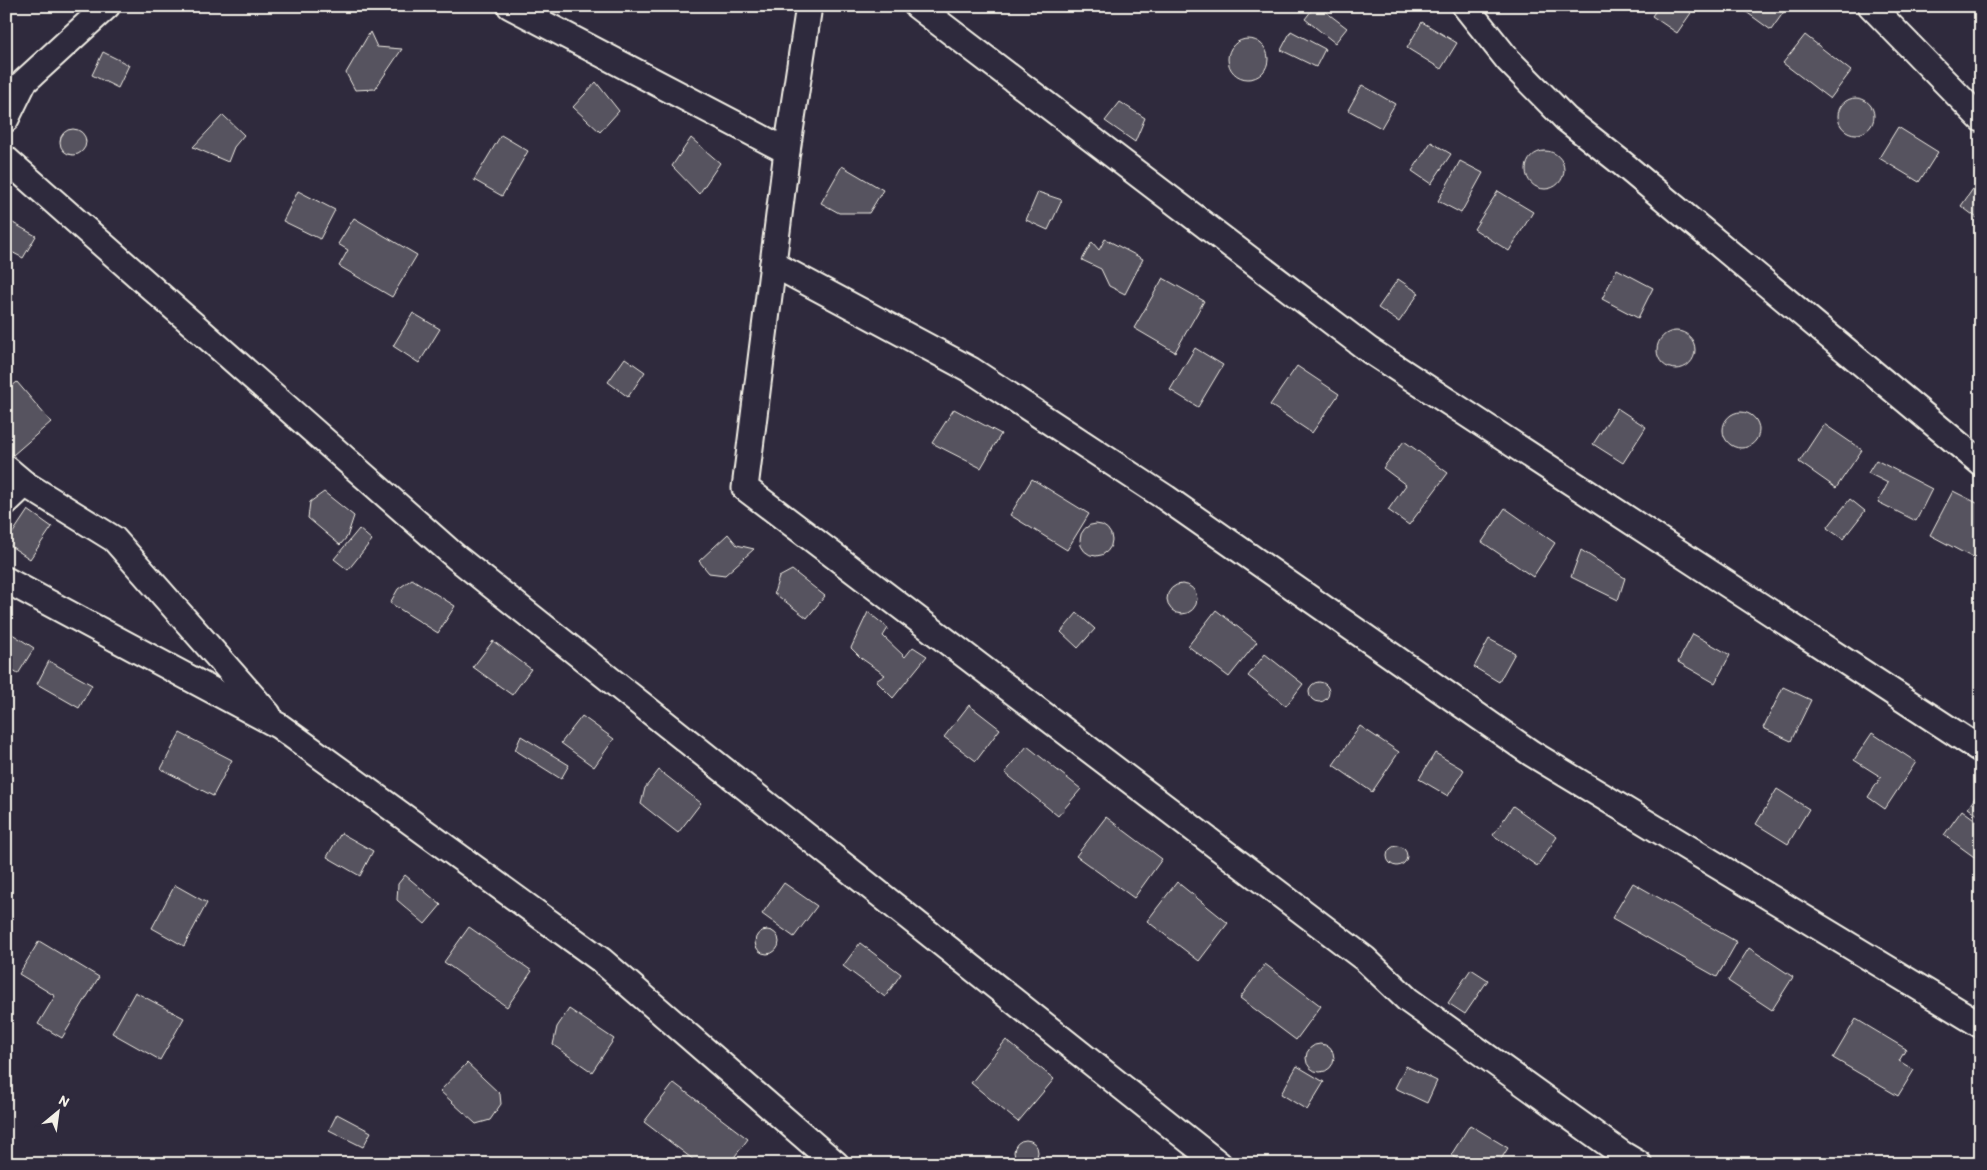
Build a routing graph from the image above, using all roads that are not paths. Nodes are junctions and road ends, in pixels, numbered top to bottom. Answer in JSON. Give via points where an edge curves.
{"nodes":[{"id":1,"x":107,"y":6,"type":"edge"},
{"id":2,"x":510,"y":6,"type":"edge"},
{"id":3,"x":810,"y":6,"type":"edge"},
{"id":4,"x":917,"y":6,"type":"edge"},
{"id":5,"x":1465,"y":6,"type":"edge"},
{"id":6,"x":1871,"y":6,"type":"edge"},
{"id":7,"x":6,"y":119,"type":"edge"},
{"id":8,"x":1981,"y":119,"type":"edge"},
{"id":9,"x":787,"y":151,"type":"junction"},
{"id":10,"x":6,"y":159,"type":"edge"},
{"id":11,"x":773,"y":264,"type":"junction"},
{"id":12,"x":1981,"y":463,"type":"edge"},
{"id":13,"x":6,"y":468,"type":"edge"},
{"id":14,"x":25,"y":484,"type":"junction"},
{"id":15,"x":6,"y":502,"type":"edge"},
{"id":16,"x":6,"y":580,"type":"edge"},
{"id":17,"x":279,"y":726,"type":"junction"},
{"id":18,"x":1981,"y":750,"type":"edge"},
{"id":19,"x":1981,"y":1025,"type":"edge"},
{"id":20,"x":836,"y":1164,"type":"edge"},
{"id":21,"x":1219,"y":1164,"type":"edge"},
{"id":22,"x":1640,"y":1164,"type":"edge"}],
"edges":[{"from":1,"to":7,"type":"street","via":[[24,82]]},
{"from":2,"to":9,"type":"street"},
{"from":3,"to":9,"type":"street"},
{"from":4,"to":18,"type":"street","via":[[1369,350]]},
{"from":5,"to":12,"type":"street","via":[[1508,60],[1566,119]]},
{"from":6,"to":8,"type":"street"},
{"from":9,"to":11,"type":"street"},
{"from":10,"to":21,"type":"street","via":[[456,557]]},
{"from":11,"to":19,"type":"street","via":[[971,370],[1166,498],[1531,753]]},
{"from":11,"to":22,"type":"street","via":[[745,488],[1357,952],[1408,1000]]},
{"from":13,"to":14,"type":"street"},
{"from":14,"to":15,"type":"street"},
{"from":14,"to":17,"type":"street","via":[[114,539]]},
{"from":16,"to":17,"type":"street"},
{"from":17,"to":20,"type":"street","via":[[601,960]]}]}
